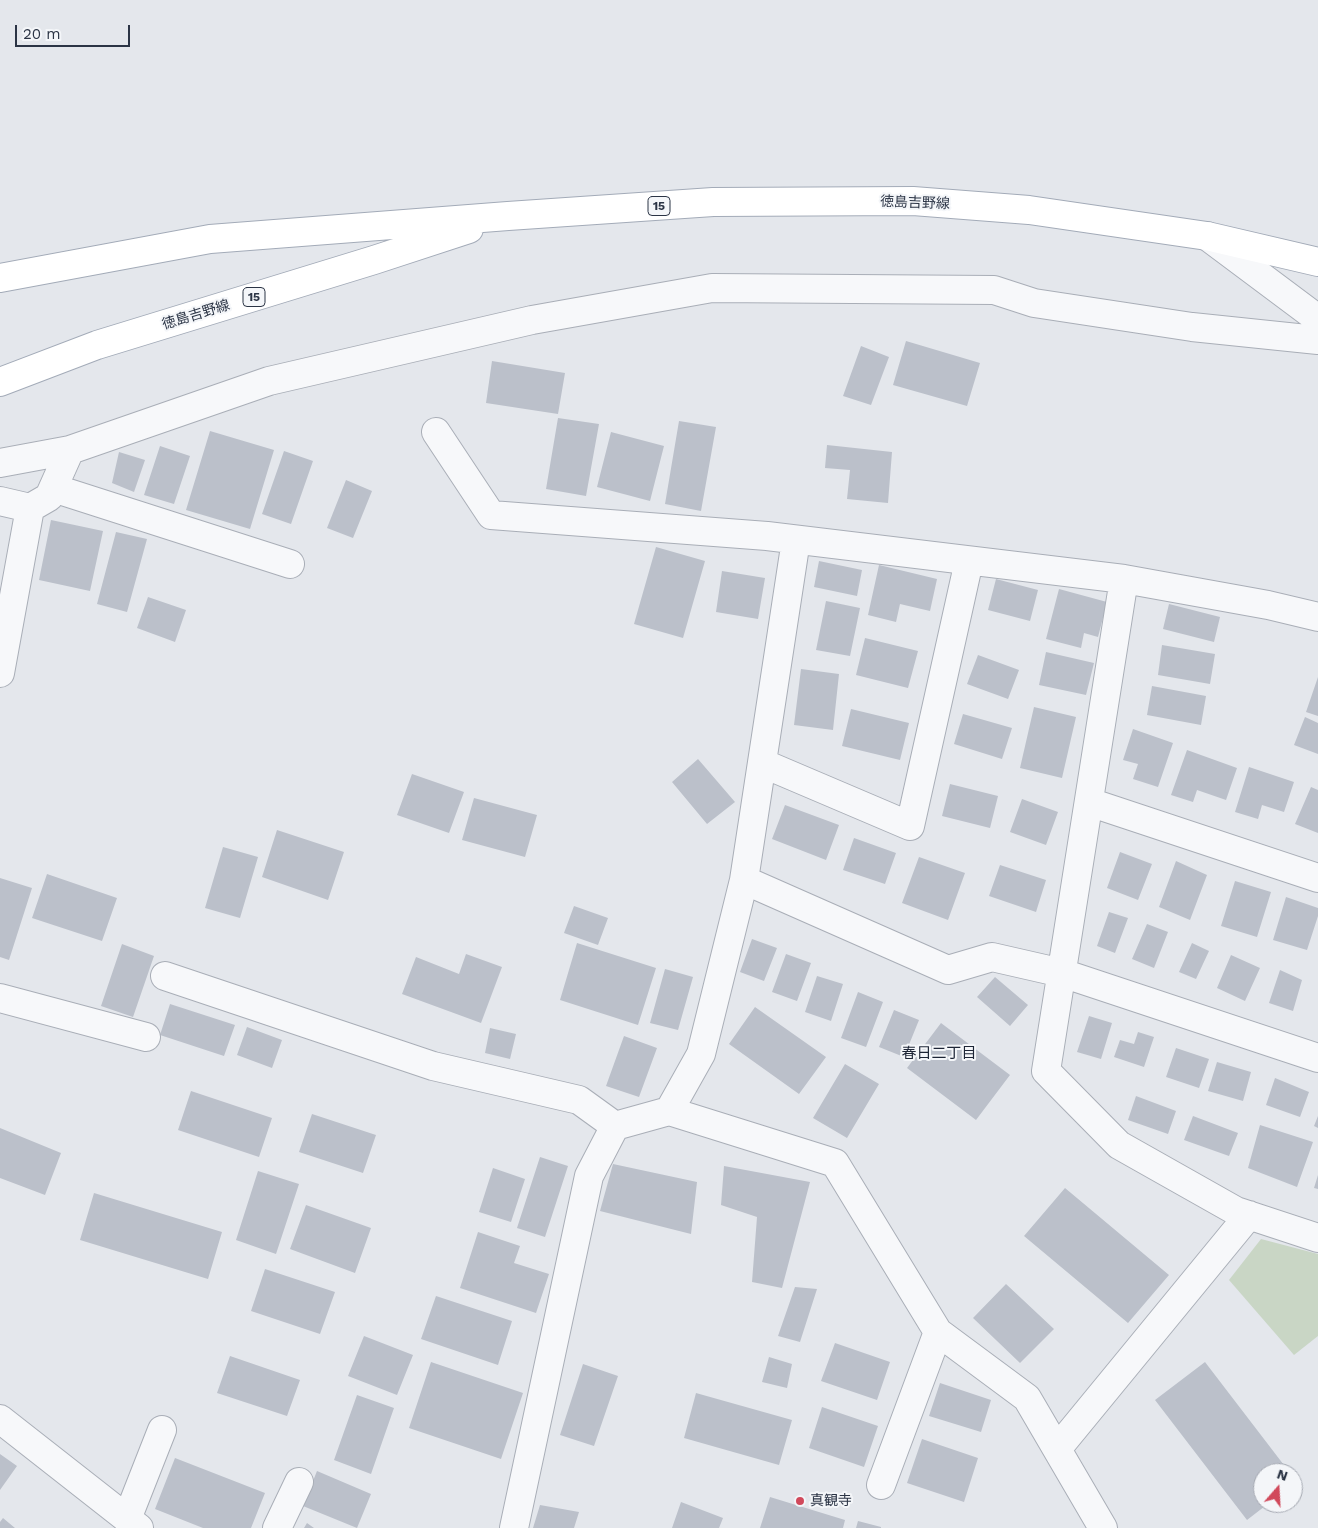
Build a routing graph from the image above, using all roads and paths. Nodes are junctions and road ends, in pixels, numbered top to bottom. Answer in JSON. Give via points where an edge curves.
{"nodes":[{"id":1,"x":508,"y":216,"type":"junction"},
{"id":2,"x":1207,"y":236,"type":"junction"},
{"id":3,"x":1318,"y":262,"type":"edge"},
{"id":4,"x":0,"y":278,"type":"edge"},
{"id":5,"x":1318,"y":319,"type":"edge"},
{"id":6,"x":1318,"y":340,"type":"edge"},
{"id":7,"x":0,"y":382,"type":"edge"},
{"id":8,"x":436,"y":432,"type":"dead end"},
{"id":9,"x":70,"y":450,"type":"junction"},
{"id":10,"x":0,"y":463,"type":"edge"},
{"id":11,"x":53,"y":488,"type":"junction"},
{"id":12,"x":0,"y":502,"type":"edge"},
{"id":13,"x":30,"y":508,"type":"junction"},
{"id":14,"x":796,"y":540,"type":"junction"},
{"id":15,"x":969,"y":560,"type":"junction"},
{"id":16,"x":290,"y":564,"type":"dead end"},
{"id":17,"x":1124,"y":579,"type":"junction"},
{"id":18,"x":1318,"y":617,"type":"edge"},
{"id":19,"x":0,"y":673,"type":"edge"},
{"id":20,"x":762,"y":763,"type":"junction"},
{"id":21,"x":1089,"y":802,"type":"junction"},
{"id":22,"x":1318,"y":878,"type":"edge"},
{"id":23,"x":744,"y":880,"type":"junction"},
{"id":24,"x":1062,"y":973,"type":"junction"},
{"id":25,"x":165,"y":976,"type":"dead end"},
{"id":26,"x":0,"y":998,"type":"edge"},
{"id":27,"x":146,"y":1037,"type":"dead end"},
{"id":28,"x":1318,"y":1058,"type":"edge"},
{"id":29,"x":669,"y":1111,"type":"junction"},
{"id":30,"x":615,"y":1126,"type":"junction"},
{"id":31,"x":1249,"y":1215,"type":"junction"},
{"id":32,"x":1318,"y":1238,"type":"edge"},
{"id":33,"x":938,"y":1332,"type":"junction"},
{"id":34,"x":0,"y":1419,"type":"edge"},
{"id":35,"x":162,"y":1430,"type":"dead end"},
{"id":36,"x":1057,"y":1449,"type":"junction"},
{"id":37,"x":300,"y":1482,"type":"dead end"},
{"id":38,"x":881,"y":1485,"type":"dead end"},
{"id":39,"x":133,"y":1523,"type":"edge"},
{"id":40,"x":277,"y":1528,"type":"edge"},
{"id":41,"x":514,"y":1528,"type":"edge"},
{"id":42,"x":1103,"y":1528,"type":"edge"}],
"edges":[{"from":1,"to":2,"type":"main road","name":"徳島吉野線","number":"15","via":[[713,202],[913,201],[1029,210]]},
{"from":1,"to":4,"type":"main road","name":"徳島吉野線","number":"15","via":[[210,238]]},
{"from":1,"to":7,"type":"main road","name":"徳島吉野線","number":"15","via":[[97,345]]},
{"from":2,"to":3,"type":"main road","name":"徳島吉野線","number":"15"},
{"from":2,"to":5,"type":"street"},
{"from":6,"to":9,"type":"street","via":[[1192,327],[1034,303],[994,290],[712,288],[532,320],[269,381]]},
{"from":8,"to":14,"type":"street","via":[[491,515]]},
{"from":9,"to":10,"type":"street"},
{"from":9,"to":11,"type":"street"},
{"from":11,"to":13,"type":"street","via":[[49,497]]},
{"from":11,"to":16,"type":"street"},
{"from":12,"to":13,"type":"street"},
{"from":13,"to":19,"type":"street"},
{"from":14,"to":15,"type":"street"},
{"from":14,"to":20,"type":"street"},
{"from":15,"to":17,"type":"street"},
{"from":15,"to":20,"type":"street","via":[[910,826]]},
{"from":17,"to":18,"type":"street"},
{"from":17,"to":21,"type":"street"},
{"from":20,"to":23,"type":"street"},
{"from":21,"to":22,"type":"street"},
{"from":21,"to":24,"type":"street"},
{"from":23,"to":24,"type":"street","via":[[948,970],[992,957]]},
{"from":23,"to":29,"type":"street","via":[[701,1054]]},
{"from":24,"to":28,"type":"street"},
{"from":24,"to":31,"type":"street","via":[[1046,1071],[1119,1145],[1236,1211]]},
{"from":25,"to":30,"type":"street","via":[[433,1066],[579,1100]]},
{"from":26,"to":27,"type":"street"},
{"from":29,"to":30,"type":"street"},
{"from":29,"to":33,"type":"street","via":[[835,1163]]},
{"from":30,"to":41,"type":"street","via":[[589,1176]]},
{"from":31,"to":32,"type":"street"},
{"from":31,"to":36,"type":"street"},
{"from":33,"to":36,"type":"street","via":[[1027,1398]]},
{"from":33,"to":38,"type":"street"},
{"from":34,"to":39,"type":"street"},
{"from":35,"to":39,"type":"street"},
{"from":36,"to":42,"type":"street"},
{"from":37,"to":40,"type":"street"}]}
